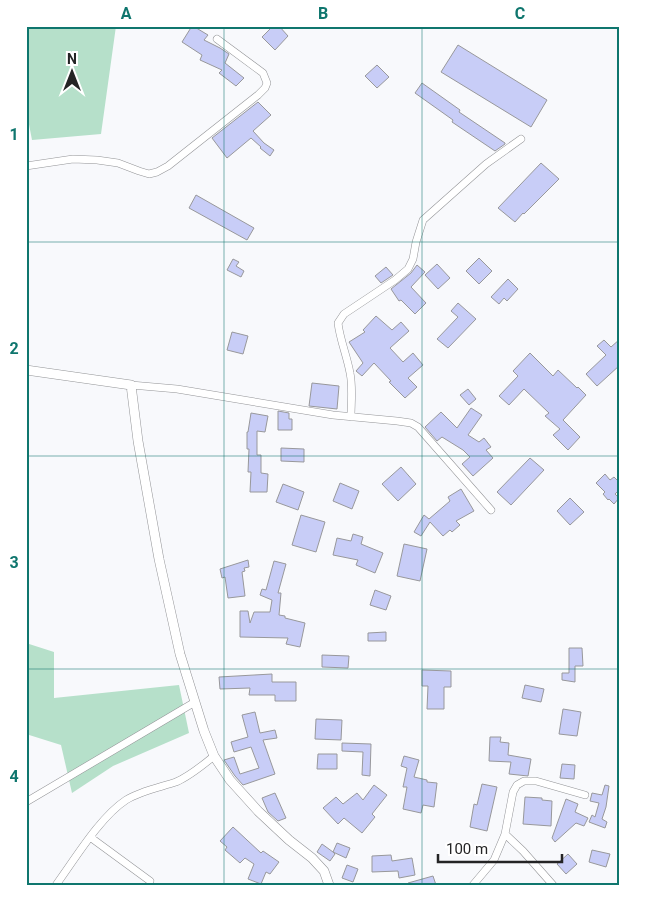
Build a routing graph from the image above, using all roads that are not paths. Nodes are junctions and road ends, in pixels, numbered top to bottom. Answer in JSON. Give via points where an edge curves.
{"nodes":[{"id":1,"x":217,"y":39,"type":"dead end"},
{"id":2,"x":521,"y":139,"type":"dead end"},
{"id":3,"x":26,"y":166,"type":"edge"},
{"id":4,"x":26,"y":370,"type":"edge"},
{"id":5,"x":131,"y":385,"type":"junction"},
{"id":6,"x":351,"y":417,"type":"junction"},
{"id":7,"x":491,"y":510,"type":"dead end"},
{"id":8,"x":195,"y":702,"type":"junction"},
{"id":9,"x":214,"y":756,"type":"junction"},
{"id":10,"x":585,"y":795,"type":"dead end"},
{"id":11,"x":26,"y":802,"type":"edge"},
{"id":12,"x":505,"y":834,"type":"junction"},
{"id":13,"x":90,"y":837,"type":"junction"},
{"id":14,"x":150,"y":881,"type":"dead end"},
{"id":15,"x":56,"y":885,"type":"edge"},
{"id":16,"x":329,"y":885,"type":"edge"},
{"id":17,"x":473,"y":885,"type":"edge"},
{"id":18,"x":553,"y":885,"type":"edge"}],
"edges":[{"from":1,"to":3,"type":"street","via":[[262,74],[265,88],[168,166],[149,174],[118,163],[97,160],[73,159]]},
{"from":2,"to":6,"type":"street","via":[[486,164],[423,220],[408,269],[344,314],[338,323],[351,375]]},
{"from":4,"to":5,"type":"street"},
{"from":5,"to":6,"type":"street","via":[[177,389]]},
{"from":5,"to":8,"type":"street","via":[[159,559],[180,654]]},
{"from":6,"to":7,"type":"street","via":[[411,423],[418,427]]},
{"from":8,"to":9,"type":"street"},
{"from":8,"to":11,"type":"street"},
{"from":9,"to":13,"type":"street","via":[[178,781],[127,799],[110,812]]},
{"from":9,"to":16,"type":"street","via":[[258,812],[324,871]]},
{"from":10,"to":12,"type":"street","via":[[536,781],[524,781],[513,792]]},
{"from":12,"to":17,"type":"street","via":[[494,860]]},
{"from":12,"to":18,"type":"street"},
{"from":13,"to":14,"type":"street"},
{"from":13,"to":15,"type":"street"}]}
